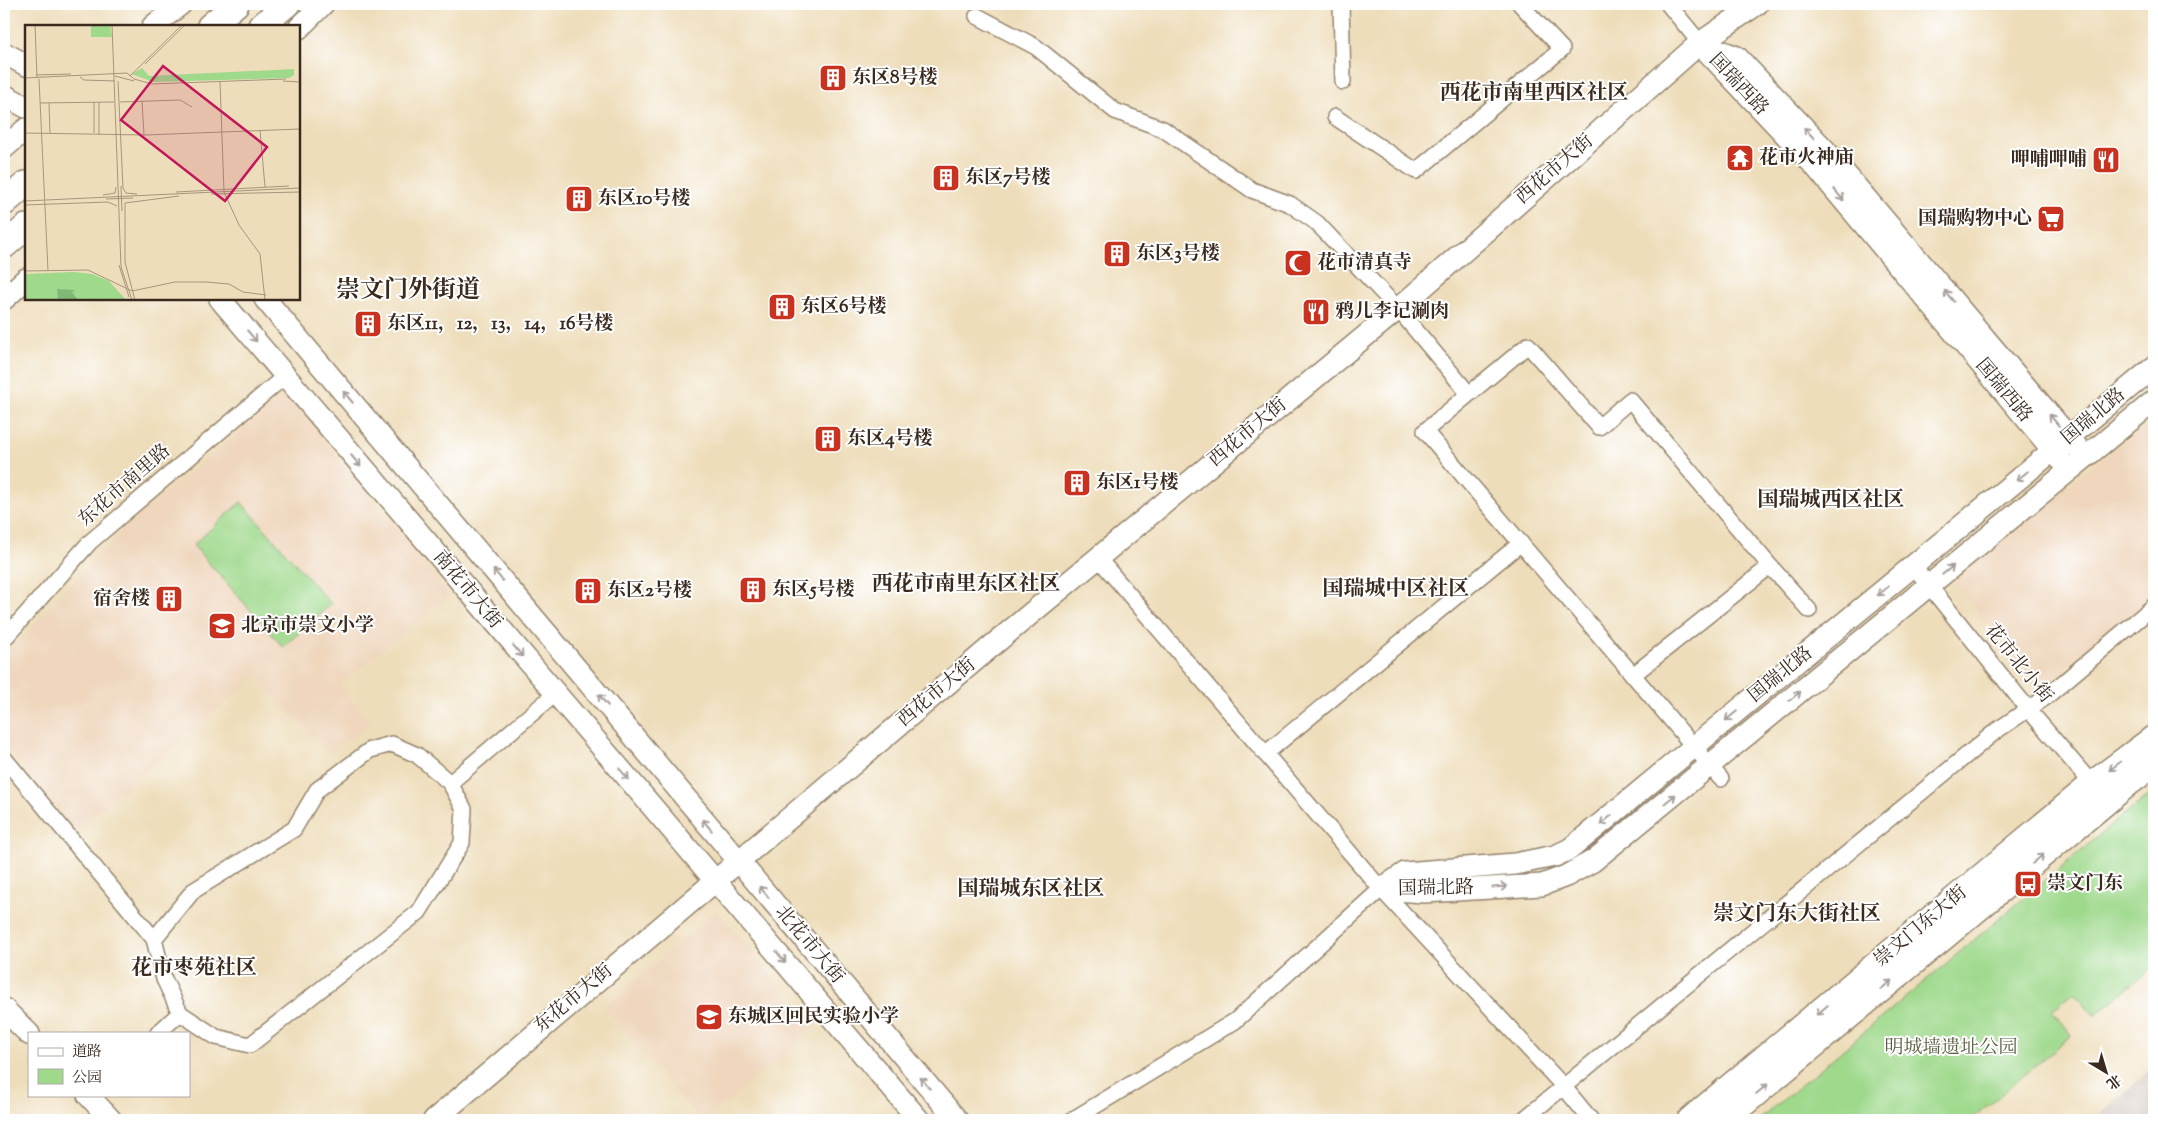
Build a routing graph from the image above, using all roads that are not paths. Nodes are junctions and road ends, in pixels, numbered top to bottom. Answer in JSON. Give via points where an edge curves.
{"nodes":[{"id":1,"x":181,"y":4,"type":"edge"},
{"id":2,"x":236,"y":4,"type":"edge"},
{"id":3,"x":287,"y":4,"type":"edge"},
{"id":4,"x":323,"y":4,"type":"edge"},
{"id":5,"x":1341,"y":4,"type":"edge"},
{"id":6,"x":1520,"y":4,"type":"edge"},
{"id":7,"x":1668,"y":4,"type":"edge"},
{"id":8,"x":1757,"y":4,"type":"edge"},
{"id":9,"x":977,"y":16,"type":"dead end"},
{"id":10,"x":154,"y":25,"type":"edge"},
{"id":11,"x":211,"y":25,"type":"edge"},
{"id":12,"x":262,"y":25,"type":"edge"},
{"id":13,"x":300,"y":27,"type":"edge"},
{"id":14,"x":1700,"y":43,"type":"junction"},
{"id":15,"x":4,"y":53,"type":"edge"},
{"id":16,"x":25,"y":65,"type":"edge"},
{"id":17,"x":1343,"y":82,"type":"dead end"},
{"id":18,"x":4,"y":95,"type":"edge"},
{"id":19,"x":25,"y":106,"type":"edge"},
{"id":20,"x":1335,"y":117,"type":"dead end"},
{"id":21,"x":25,"y":130,"type":"edge"},
{"id":22,"x":4,"y":148,"type":"edge"},
{"id":23,"x":25,"y":185,"type":"edge"},
{"id":24,"x":4,"y":203,"type":"edge"},
{"id":25,"x":25,"y":228,"type":"edge"},
{"id":26,"x":4,"y":246,"type":"edge"},
{"id":27,"x":25,"y":280,"type":"edge"},
{"id":28,"x":4,"y":299,"type":"edge"},
{"id":29,"x":221,"y":300,"type":"edge"},
{"id":30,"x":266,"y":300,"type":"edge"},
{"id":31,"x":1398,"y":308,"type":"junction"},
{"id":32,"x":2154,"y":367,"type":"edge"},
{"id":33,"x":285,"y":376,"type":"junction"},
{"id":34,"x":1469,"y":394,"type":"junction"},
{"id":35,"x":2154,"y":400,"type":"edge"},
{"id":36,"x":2069,"y":438,"type":"junction"},
{"id":37,"x":2053,"y":451,"type":"junction"},
{"id":38,"x":2078,"y":463,"type":"junction"},
{"id":39,"x":1521,"y":543,"type":"junction"},
{"id":40,"x":1098,"y":558,"type":"junction"},
{"id":41,"x":1770,"y":566,"type":"junction"},
{"id":42,"x":1915,"y":568,"type":"dead end"},
{"id":43,"x":1930,"y":586,"type":"junction"},
{"id":44,"x":2154,"y":606,"type":"edge"},
{"id":45,"x":1809,"y":610,"type":"dead end"},
{"id":46,"x":4,"y":639,"type":"edge"},
{"id":47,"x":1633,"y":675,"type":"junction"},
{"id":48,"x":555,"y":694,"type":"junction"},
{"id":49,"x":2028,"y":709,"type":"junction"},
{"id":50,"x":2154,"y":738,"type":"edge"},
{"id":51,"x":1694,"y":747,"type":"junction"},
{"id":52,"x":1266,"y":754,"type":"junction"},
{"id":53,"x":4,"y":758,"type":"edge"},
{"id":54,"x":2154,"y":764,"type":"edge"},
{"id":55,"x":1716,"y":772,"type":"junction"},
{"id":56,"x":450,"y":783,"type":"junction"},
{"id":57,"x":2092,"y":784,"type":"junction"},
{"id":58,"x":738,"y":862,"type":"junction"},
{"id":59,"x":716,"y":880,"type":"junction"},
{"id":60,"x":1381,"y":889,"type":"junction"},
{"id":61,"x":154,"y":939,"type":"junction"},
{"id":62,"x":4,"y":1009,"type":"edge"},
{"id":63,"x":180,"y":1013,"type":"junction"},
{"id":64,"x":159,"y":1032,"type":"edge"},
{"id":65,"x":28,"y":1033,"type":"edge"},
{"id":66,"x":1564,"y":1087,"type":"junction"},
{"id":67,"x":89,"y":1096,"type":"edge"},
{"id":68,"x":111,"y":1120,"type":"edge"},
{"id":69,"x":434,"y":1120,"type":"edge"},
{"id":70,"x":919,"y":1120,"type":"edge"},
{"id":71,"x":957,"y":1120,"type":"edge"},
{"id":72,"x":1072,"y":1120,"type":"edge"},
{"id":73,"x":1523,"y":1120,"type":"edge"},
{"id":74,"x":1591,"y":1120,"type":"edge"},
{"id":75,"x":1690,"y":1120,"type":"edge"},
{"id":76,"x":1724,"y":1120,"type":"edge"}],
"edges":[{"from":1,"to":10,"type":"street"},
{"from":2,"to":11,"type":"main road"},
{"from":3,"to":12,"type":"main road"},
{"from":4,"to":13,"type":"street"},
{"from":5,"to":17,"type":"street"},
{"from":6,"to":20,"type":"street","via":[[1562,49],[1416,171]]},
{"from":7,"to":14,"type":"street"},
{"from":8,"to":14,"type":"street","name":"西花市大街"},
{"from":9,"to":31,"type":"street","via":[[1036,48],[1115,111],[1162,129],[1252,190],[1297,209],[1317,223]]},
{"from":14,"to":31,"type":"street","name":"西花市大街"},
{"from":36,"to":14,"type":"street","name":"国瑞西路","one_way":true,"via":[[1818,143],[1737,57]]},
{"from":14,"to":37,"type":"street","name":"国瑞西路","one_way":true,"via":[[1815,166]]},
{"from":15,"to":16,"type":"street"},
{"from":18,"to":19,"type":"street"},
{"from":21,"to":22,"type":"street"},
{"from":23,"to":24,"type":"main road"},
{"from":25,"to":26,"type":"main road"},
{"from":27,"to":28,"type":"street"},
{"from":29,"to":33,"type":"street","name":"南花市大街","one_way":true},
{"from":58,"to":30,"type":"street","name":"南花市大街","one_way":true},
{"from":31,"to":34,"type":"street"},
{"from":31,"to":40,"type":"street","name":"西花市大街"},
{"from":32,"to":36,"type":"street","name":"国瑞北路"},
{"from":33,"to":46,"type":"street","name":"东花市南里路","via":[[90,542]]},
{"from":33,"to":48,"type":"street","name":"南花市大街","one_way":true},
{"from":34,"to":39,"type":"street","via":[[1425,431]]},
{"from":34,"to":41,"type":"street","via":[[1528,345],[1599,427],[1630,400]]},
{"from":35,"to":38,"type":"street","name":"国瑞北路"},
{"from":36,"to":37,"type":"street","name":"国瑞北路"},
{"from":36,"to":38,"type":"street","name":"国瑞西路"},
{"from":37,"to":38,"type":"street","name":"国瑞西路"},
{"from":37,"to":51,"type":"street","name":"国瑞北路","one_way":true},
{"from":43,"to":38,"type":"street","name":"国瑞北路","one_way":true},
{"from":39,"to":47,"type":"street"},
{"from":39,"to":52,"type":"street"},
{"from":40,"to":52,"type":"street"},
{"from":40,"to":58,"type":"street","name":"西花市大街"},
{"from":41,"to":45,"type":"street"},
{"from":41,"to":47,"type":"street"},
{"from":42,"to":43,"type":"street","name":"花市北小街"},
{"from":43,"to":49,"type":"street","name":"花市北小街"},
{"from":55,"to":43,"type":"street","name":"国瑞北路","one_way":true},
{"from":44,"to":49,"type":"street"},
{"from":47,"to":51,"type":"street"},
{"from":48,"to":56,"type":"street"},
{"from":48,"to":59,"type":"street","name":"南花市大街","one_way":true},
{"from":49,"to":57,"type":"street","name":"花市北小街"},
{"from":49,"to":66,"type":"street","via":[[1996,731]]},
{"from":50,"to":57,"type":"main road","name":"崇文门东大街","one_way":true},
{"from":51,"to":55,"type":"street"},
{"from":51,"to":60,"type":"street","name":"国瑞北路","one_way":true,"via":[[1570,849],[1555,856],[1515,864],[1405,873]]},
{"from":52,"to":60,"type":"street"},
{"from":53,"to":61,"type":"street"},
{"from":76,"to":54,"type":"main road","name":"崇文门东大街","one_way":true},
{"from":60,"to":55,"type":"street","name":"国瑞北路","one_way":true,"via":[[1424,892],[1534,885],[1566,876]]},
{"from":56,"to":61,"type":"street","via":[[417,755],[392,744],[370,750],[317,790],[294,829],[193,891]]},
{"from":56,"to":63,"type":"street","via":[[464,809],[462,843],[419,912],[250,1044],[216,1037]]},
{"from":57,"to":75,"type":"main road","name":"崇文门东大街","one_way":true},
{"from":58,"to":59,"type":"street","name":"西花市大街"},
{"from":71,"to":58,"type":"street","name":"北花市大街","one_way":true},
{"from":59,"to":69,"type":"street","name":"东花市大街"},
{"from":59,"to":70,"type":"street","name":"北花市大街","one_way":true},
{"from":60,"to":66,"type":"street"},
{"from":60,"to":72,"type":"street","via":[[1235,1021]]},
{"from":61,"to":63,"type":"street","via":[[164,979]]},
{"from":62,"to":65,"type":"street"},
{"from":63,"to":64,"type":"street"},
{"from":66,"to":73,"type":"street"},
{"from":66,"to":74,"type":"street"},
{"from":67,"to":68,"type":"street"}]}
